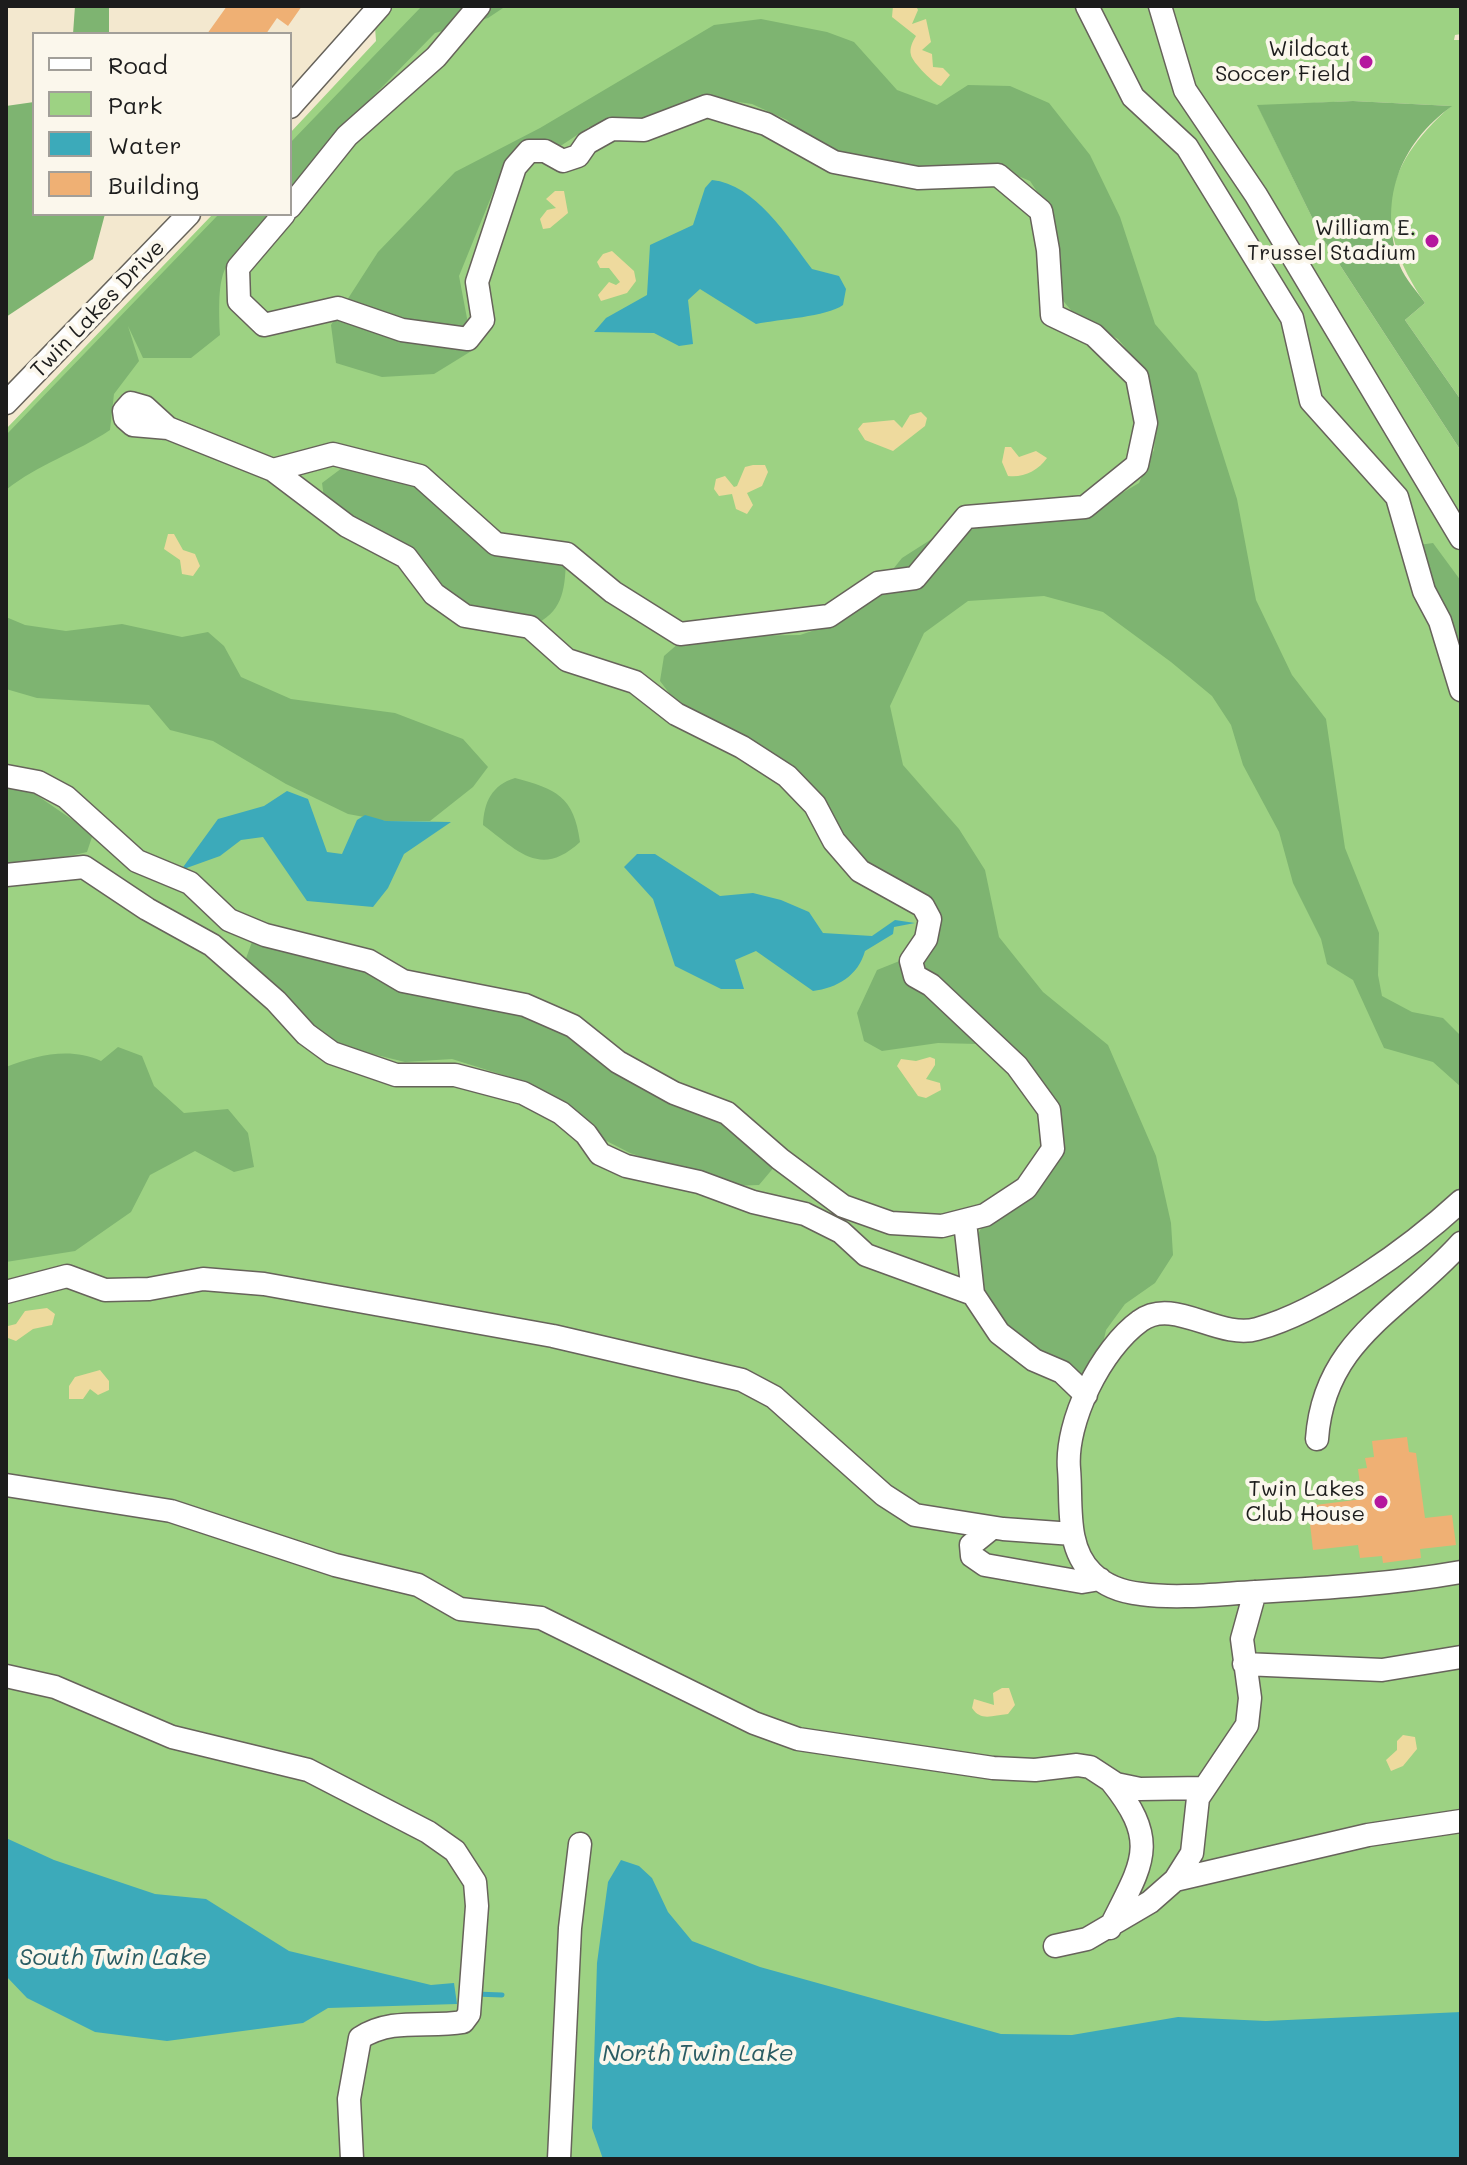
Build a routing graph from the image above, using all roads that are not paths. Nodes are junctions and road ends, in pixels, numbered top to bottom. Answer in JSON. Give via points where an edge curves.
{"nodes":[{"id":1,"x":380,"y":6,"type":"edge"},
{"id":2,"x":479,"y":6,"type":"edge"},
{"id":3,"x":1087,"y":6,"type":"edge"},
{"id":4,"x":1160,"y":6,"type":"edge"},
{"id":5,"x":292,"y":105,"type":"edge"},
{"id":6,"x":292,"y":205,"type":"edge"},
{"id":7,"x":187,"y":216,"type":"edge"},
{"id":8,"x":282,"y":216,"type":"edge"},
{"id":9,"x":6,"y":403,"type":"edge"},
{"id":10,"x":168,"y":428,"type":"dead end"},
{"id":11,"x":273,"y":470,"type":"junction"},
{"id":12,"x":1461,"y":538,"type":"edge"},
{"id":13,"x":1461,"y":690,"type":"edge"},
{"id":14,"x":6,"y":776,"type":"edge"},
{"id":15,"x":6,"y":875,"type":"edge"},
{"id":16,"x":1461,"y":1201,"type":"edge"},
{"id":17,"x":965,"y":1222,"type":"junction"},
{"id":18,"x":1461,"y":1243,"type":"edge"},
{"id":19,"x":6,"y":1292,"type":"edge"},
{"id":20,"x":973,"y":1294,"type":"junction"},
{"id":21,"x":1086,"y":1395,"type":"junction"},
{"id":22,"x":1317,"y":1439,"type":"dead end"},
{"id":23,"x":6,"y":1485,"type":"edge"},
{"id":24,"x":942,"y":1521,"type":"junction"},
{"id":25,"x":992,"y":1528,"type":"junction"},
{"id":26,"x":1073,"y":1534,"type":"junction"},
{"id":27,"x":972,"y":1556,"type":"junction"},
{"id":28,"x":1461,"y":1572,"type":"edge"},
{"id":29,"x":1100,"y":1579,"type":"junction"},
{"id":30,"x":1255,"y":1592,"type":"junction"},
{"id":31,"x":1461,"y":1657,"type":"edge"},
{"id":32,"x":1244,"y":1664,"type":"junction"},
{"id":33,"x":6,"y":1676,"type":"edge"},
{"id":34,"x":1111,"y":1781,"type":"junction"},
{"id":35,"x":1204,"y":1788,"type":"junction"},
{"id":36,"x":1461,"y":1821,"type":"edge"},
{"id":37,"x":580,"y":1844,"type":"dead end"},
{"id":38,"x":1175,"y":1880,"type":"junction"},
{"id":39,"x":1109,"y":1929,"type":"junction"},
{"id":40,"x":1055,"y":1946,"type":"dead end"},
{"id":41,"x":352,"y":2159,"type":"edge"},
{"id":42,"x":559,"y":2159,"type":"edge"}],
"edges":[{"from":1,"to":5,"type":"street"},
{"from":2,"to":6,"type":"street","via":[[436,57],[347,136]]},
{"from":3,"to":13,"type":"street","via":[[1133,97],[1187,147],[1292,318],[1311,401],[1397,497]]},
{"from":4,"to":12,"type":"street","via":[[1185,90],[1256,195]]},
{"from":7,"to":9,"type":"street","name":"Twin Lakes Drive"},
{"from":8,"to":11,"type":"street","via":[[238,268],[239,301],[264,325],[338,308],[402,330],[468,339],[483,320],[477,282],[515,167],[529,151],[545,151],[563,161],[578,156],[587,143],[612,129],[644,130],[707,106],[766,124],[834,162],[918,178],[998,175],[1041,211],[1052,315],[1094,335],[1137,377],[1146,423],[1137,465],[1085,507],[966,517],[915,578],[878,583],[829,616],[680,634],[613,592],[567,554],[496,544],[420,476],[333,454]]},
{"from":10,"to":11,"type":"street"},
{"from":11,"to":17,"type":"street","via":[[347,526],[406,557],[434,594],[465,616],[530,627],[567,660],[635,682],[676,714],[787,776],[815,805],[834,841],[860,871],[923,906],[930,919],[926,939],[911,961],[915,976],[1017,1066],[1049,1110],[1053,1149],[1026,1188]]},
{"from":14,"to":17,"type":"street","via":[[38,782],[66,797],[137,861],[190,883],[229,920],[265,935],[369,961],[403,981],[525,1005],[573,1026],[618,1062],[674,1093],[727,1113],[843,1206],[891,1223]]},
{"from":15,"to":20,"type":"street","via":[[84,867],[212,945],[332,1053],[396,1075],[455,1075],[523,1093],[561,1113],[600,1154],[626,1166],[805,1214],[841,1232],[866,1255]]},
{"from":16,"to":21,"type":"street","via":[[1428,1231],[1354,1280],[1297,1314],[1254,1330],[1223,1330],[1163,1313],[1141,1319]]},
{"from":17,"to":20,"type":"street"},
{"from":18,"to":22,"type":"street","via":[[1432,1276],[1349,1348],[1326,1391]]},
{"from":19,"to":24,"type":"street","via":[[67,1276],[105,1290],[203,1279],[264,1284],[553,1336],[742,1380],[774,1397],[884,1495],[915,1515]]},
{"from":20,"to":21,"type":"street","via":[[999,1333],[1034,1360],[1062,1372]]},
{"from":21,"to":26,"type":"street","via":[[1067,1447]]},
{"from":23,"to":34,"type":"street","via":[[171,1511],[335,1565],[418,1585],[460,1609],[541,1618],[754,1723],[798,1739],[993,1768],[1077,1765]]},
{"from":24,"to":25,"type":"street"},
{"from":24,"to":27,"type":"street"},
{"from":25,"to":26,"type":"street"},
{"from":25,"to":27,"type":"street","via":[[971,1545]]},
{"from":26,"to":29,"type":"street","via":[[1075,1548]]},
{"from":27,"to":29,"type":"street","via":[[1012,1572],[1082,1582]]},
{"from":28,"to":30,"type":"street"},
{"from":29,"to":30,"type":"street","via":[[1110,1587],[1141,1594]]},
{"from":30,"to":32,"type":"street","via":[[1242,1639]]},
{"from":31,"to":32,"type":"street","via":[[1382,1670]]},
{"from":32,"to":35,"type":"street","via":[[1250,1698],[1247,1725]]},
{"from":33,"to":41,"type":"street","via":[[55,1687],[172,1737],[308,1770],[455,1851],[475,1882],[478,1930],[469,2014],[463,2022],[395,2024],[360,2038],[349,2099]]},
{"from":34,"to":35,"type":"street","via":[[1161,1792]]},
{"from":34,"to":39,"type":"street","via":[[1139,1819],[1142,1837],[1135,1876]]},
{"from":35,"to":38,"type":"street","via":[[1194,1817],[1192,1853]]},
{"from":36,"to":38,"type":"street","via":[[1368,1835]]},
{"from":37,"to":42,"type":"street","via":[[570,1928]]},
{"from":38,"to":39,"type":"street"},
{"from":39,"to":40,"type":"street"}]}
